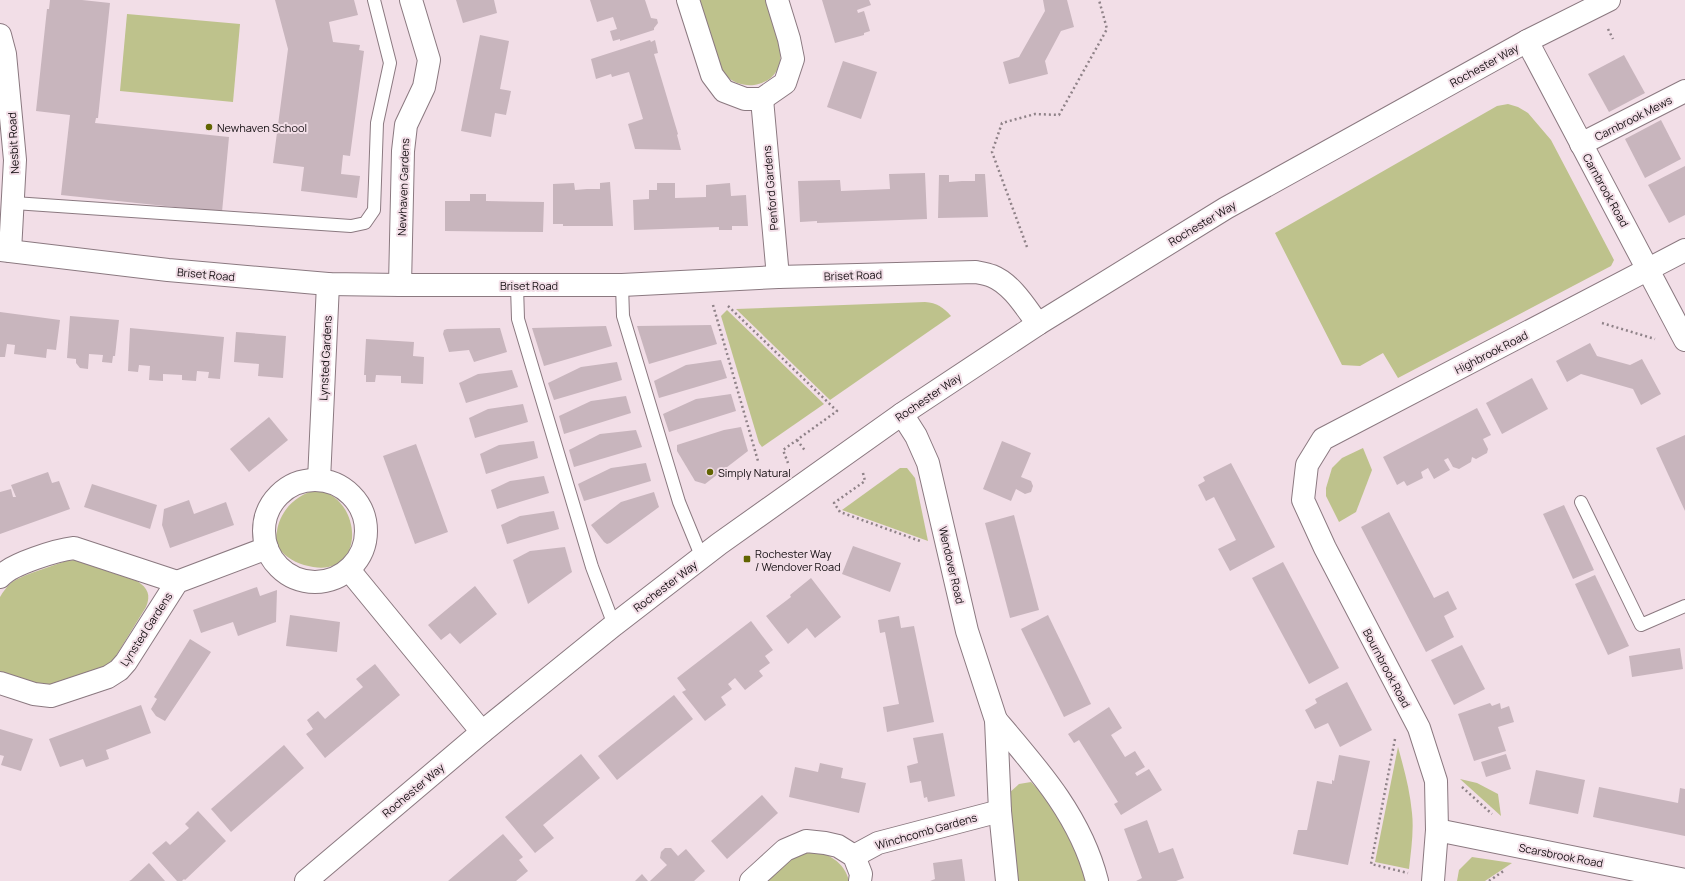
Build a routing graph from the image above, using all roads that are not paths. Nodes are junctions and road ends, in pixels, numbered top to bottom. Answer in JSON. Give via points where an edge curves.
{"nodes":[{"id":1,"x":374,"y":0,"type":"edge"},
{"id":2,"x":412,"y":0,"type":"edge"},
{"id":3,"x":688,"y":0,"type":"edge"},
{"id":4,"x":777,"y":0,"type":"edge"},
{"id":5,"x":1609,"y":0,"type":"edge"},
{"id":6,"x":0,"y":35,"type":"edge"},
{"id":7,"x":1527,"y":41,"type":"junction"},
{"id":8,"x":1685,"y":91,"type":"edge"},
{"id":9,"x":762,"y":98,"type":"junction"},
{"id":10,"x":1581,"y":144,"type":"junction"},
{"id":11,"x":14,"y":203,"type":"junction"},
{"id":12,"x":1685,"y":250,"type":"edge"},
{"id":13,"x":5,"y":251,"type":"edge"},
{"id":14,"x":1649,"y":269,"type":"junction"},
{"id":15,"x":778,"y":278,"type":"junction"},
{"id":16,"x":328,"y":284,"type":"junction"},
{"id":17,"x":622,"y":285,"type":"junction"},
{"id":18,"x":400,"y":286,"type":"junction"},
{"id":19,"x":517,"y":286,"type":"junction"},
{"id":20,"x":1038,"y":324,"type":"junction"},
{"id":21,"x":1682,"y":333,"type":"edge"},
{"id":22,"x":902,"y":414,"type":"junction"},
{"id":23,"x":1307,"y":465,"type":"joint"},
{"id":24,"x":319,"y":480,"type":"junction"},
{"id":25,"x":1581,"y":502,"type":"dead end"},
{"id":26,"x":267,"y":548,"type":"junction"},
{"id":27,"x":702,"y":558,"type":"junction"},
{"id":28,"x":349,"y":570,"type":"junction"},
{"id":29,"x":0,"y":577,"type":"edge"},
{"id":30,"x":177,"y":582,"type":"junction"},
{"id":31,"x":1685,"y":606,"type":"edge"},
{"id":32,"x":614,"y":625,"type":"junction"},
{"id":33,"x":0,"y":682,"type":"edge"},
{"id":34,"x":996,"y":720,"type":"junction"},
{"id":35,"x":482,"y":732,"type":"junction"},
{"id":36,"x":1000,"y":811,"type":"junction"},
{"id":37,"x":1437,"y":830,"type":"junction"},
{"id":38,"x":854,"y":856,"type":"junction"},
{"id":39,"x":1434,"y":880,"type":"edge"},
{"id":40,"x":1685,"y":880,"type":"edge"},
{"id":41,"x":306,"y":881,"type":"edge"},
{"id":42,"x":751,"y":881,"type":"edge"},
{"id":43,"x":860,"y":881,"type":"edge"},
{"id":44,"x":1007,"y":881,"type":"edge"},
{"id":45,"x":1097,"y":881,"type":"edge"}],
"edges":[{"from":1,"to":11,"type":"lane","via":[[390,63],[377,123],[374,210],[365,223],[351,226]]},
{"from":2,"to":18,"type":"street","name":"Newhaven Gardens","via":[[429,60],[424,87],[406,125],[403,151]]},
{"from":3,"to":9,"type":"street","via":[[712,75],[724,92],[745,99]]},
{"from":4,"to":9,"type":"street","via":[[793,60],[785,83]]},
{"from":5,"to":7,"type":"street","name":"Rochester Way"},
{"from":6,"to":11,"type":"street","name":"Nesbit Road","via":[[5,54],[12,116]]},
{"from":7,"to":10,"type":"street","name":"Carnbrook Road"},
{"from":7,"to":20,"type":"street","name":"Rochester Way","via":[[1226,208]]},
{"from":8,"to":10,"type":"street","name":"Carnbrook Mews"},
{"from":9,"to":15,"type":"street","name":"Penford Gardens"},
{"from":10,"to":14,"type":"street","name":"Carnbrook Road"},
{"from":11,"to":13,"type":"street","name":"Nesbit Road"},
{"from":12,"to":14,"type":"street","name":"Highbrook Road"},
{"from":13,"to":16,"type":"street","name":"Briset Road","via":[[168,270]]},
{"from":14,"to":21,"type":"street","name":"Carnbrook Road"},
{"from":14,"to":23,"type":"street","name":"Highbrook Road","via":[[1323,439]]},
{"from":15,"to":17,"type":"street","name":"Briset Road"},
{"from":15,"to":20,"type":"street","name":"Briset Road","via":[[976,272],[993,276],[1005,284]]},
{"from":16,"to":18,"type":"street","name":"Briset Road"},
{"from":16,"to":24,"type":"street","name":"Lynsted Gardens"},
{"from":17,"to":19,"type":"street","name":"Briset Road"},
{"from":17,"to":27,"type":"lane","via":[[623,316],[679,502]]},
{"from":18,"to":19,"type":"street","name":"Briset Road"},
{"from":19,"to":32,"type":"lane","via":[[518,319],[592,567]]},
{"from":20,"to":22,"type":"street","name":"Rochester Way"},
{"from":22,"to":27,"type":"street","name":"Rochester Way"},
{"from":22,"to":34,"type":"street","name":"Wendover Road","via":[[916,436],[928,463],[967,631]]},
{"from":23,"to":37,"type":"street","name":"Bournbrook Road","via":[[1303,500],[1324,548],[1419,728],[1436,781]]},
{"from":24,"to":26,"type":"street","via":[[302,482],[287,488],[274,500],[266,515],[264,532]]},
{"from":24,"to":28,"type":"street","via":[[336,484],[350,493],[360,507],[366,523],[366,541],[359,557]]},
{"from":25,"to":31,"type":"lane","via":[[1640,625]]},
{"from":26,"to":28,"type":"street","via":[[275,563],[287,574],[302,581],[334,579]]},
{"from":26,"to":30,"type":"street","name":"Lynsted Gardens"},
{"from":27,"to":32,"type":"street","name":"Rochester Way"},
{"from":28,"to":35,"type":"street"},
{"from":29,"to":30,"type":"street","name":"Lynsted Gardens","via":[[15,566],[63,549],[74,548]]},
{"from":30,"to":33,"type":"street","name":"Lynsted Gardens","via":[[126,662],[108,677],[52,696],[34,694]]},
{"from":32,"to":35,"type":"street","name":"Rochester Way"},
{"from":34,"to":36,"type":"street","name":"Wendover Road"},
{"from":34,"to":45,"type":"street","name":"Wendover Road","via":[[1041,771],[1069,813],[1092,862]]},
{"from":35,"to":41,"type":"street","name":"Rochester Way"},
{"from":36,"to":38,"type":"street","name":"Winchcomb Gardens","via":[[878,843]]},
{"from":36,"to":44,"type":"street","name":"Wendover Road"},
{"from":37,"to":39,"type":"street","name":"Bournbrook Road"},
{"from":37,"to":40,"type":"street","name":"Scarsbrook Road"},
{"from":38,"to":42,"type":"street","via":[[838,846],[806,842],[784,850]]},
{"from":38,"to":43,"type":"street","via":[[861,874]]}]}
